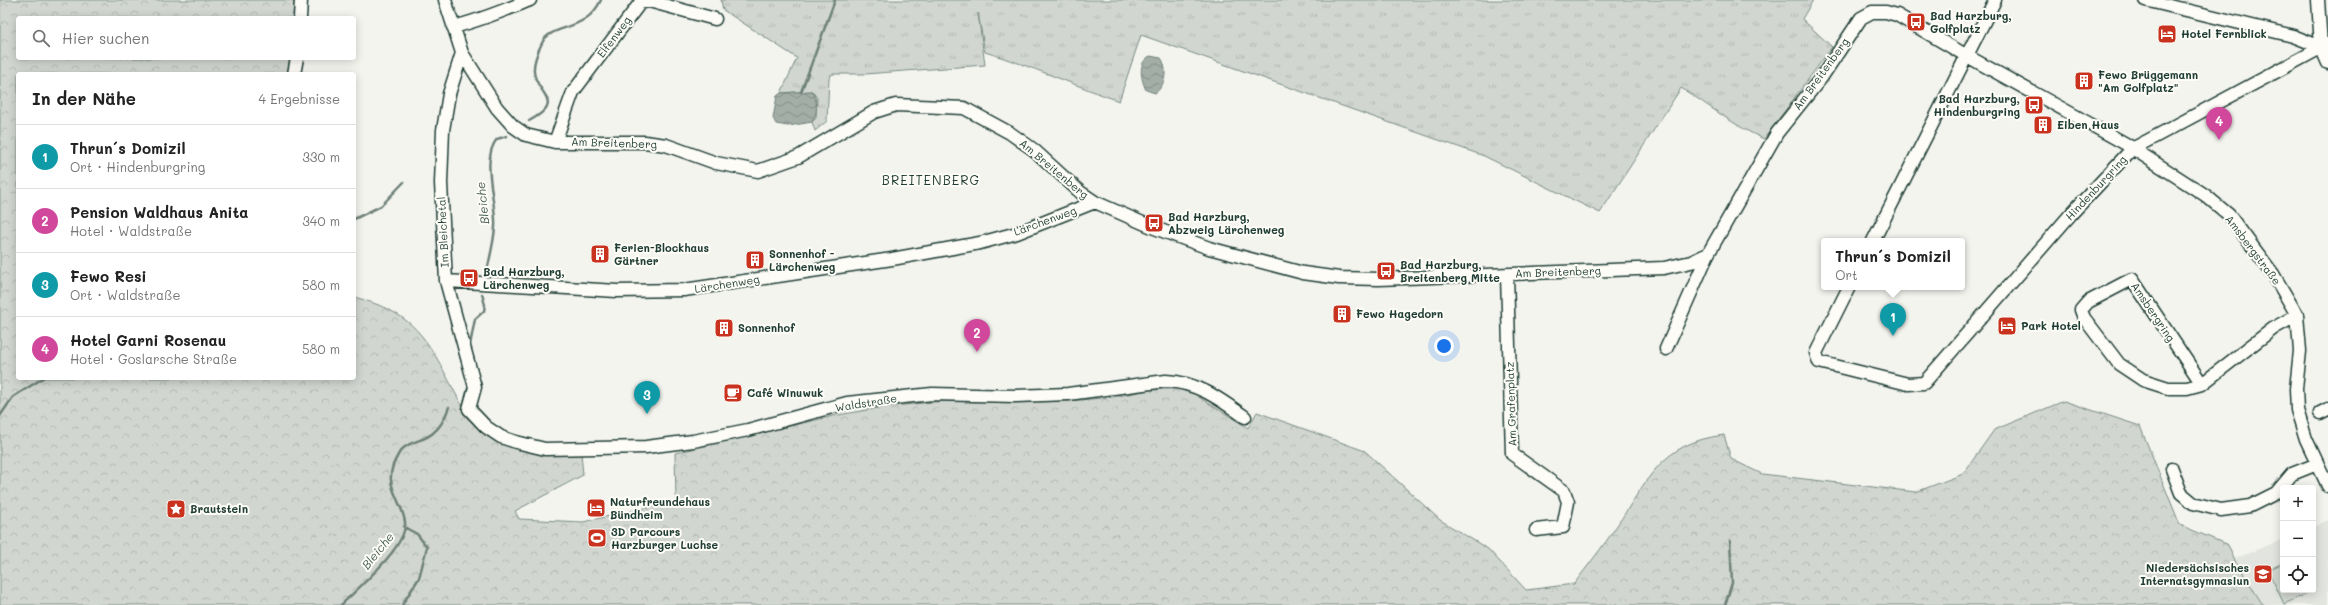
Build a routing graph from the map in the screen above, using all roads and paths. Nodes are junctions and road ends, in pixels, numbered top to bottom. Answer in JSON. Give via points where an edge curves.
{"nodes":[{"id":1,"x":301,"y":0,"type":"edge"},
{"id":2,"x":445,"y":0,"type":"edge"},
{"id":3,"x":530,"y":0,"type":"edge"},
{"id":4,"x":1995,"y":0,"type":"edge"},
{"id":5,"x":2145,"y":0,"type":"edge"},
{"id":6,"x":2318,"y":0,"type":"edge"},
{"id":7,"x":2171,"y":4,"type":"edge"},
{"id":8,"x":300,"y":16,"type":"edge"},
{"id":9,"x":715,"y":19,"type":"dead end"},
{"id":10,"x":453,"y":27,"type":"junction"},
{"id":11,"x":2325,"y":45,"type":"edge"},
{"id":12,"x":462,"y":53,"type":"junction"},
{"id":13,"x":1967,"y":56,"type":"junction"},
{"id":14,"x":297,"y":60,"type":"edge"},
{"id":15,"x":2328,"y":63,"type":"edge"},
{"id":16,"x":294,"y":72,"type":"edge"},
{"id":17,"x":555,"y":142,"type":"junction"},
{"id":18,"x":2132,"y":149,"type":"junction"},
{"id":19,"x":1095,"y":202,"type":"junction"},
{"id":20,"x":1874,"y":238,"type":"edge"},
{"id":21,"x":1708,"y":254,"type":"junction"},
{"id":22,"x":1507,"y":274,"type":"junction"},
{"id":23,"x":446,"y":281,"type":"junction"},
{"id":24,"x":1848,"y":290,"type":"edge"},
{"id":25,"x":2297,"y":315,"type":"junction"},
{"id":26,"x":1666,"y":349,"type":"dead end"},
{"id":27,"x":2202,"y":384,"type":"junction"},
{"id":28,"x":469,"y":409,"type":"joint"},
{"id":29,"x":1245,"y":417,"type":"dead end"},
{"id":30,"x":2317,"y":464,"type":"junction"},
{"id":31,"x":2172,"y":469,"type":"dead end"},
{"id":32,"x":2328,"y":486,"type":"edge"},
{"id":33,"x":1536,"y":530,"type":"dead end"}],
"edges":[{"from":1,"to":8,"type":"street"},
{"from":2,"to":10,"type":"street","name":"Am Breitenberg"},
{"from":3,"to":10,"type":"street","via":[[475,22]]},
{"from":4,"to":13,"type":"street"},
{"from":5,"to":7,"type":"street"},
{"from":6,"to":11,"type":"street"},
{"from":7,"to":11,"type":"street"},
{"from":9,"to":17,"type":"street","name":"Elfenweg","via":[[649,0],[640,3],[573,92]]},
{"from":10,"to":12,"type":"street","name":"Am Breitenberg"},
{"from":11,"to":15,"type":"street"},
{"from":11,"to":18,"type":"street"},
{"from":12,"to":17,"type":"street","name":"Am Breitenberg","via":[[497,108],[513,126],[526,135]]},
{"from":12,"to":23,"type":"street","name":"Im Bleichetal","via":[[449,94],[443,130],[441,183]]},
{"from":13,"to":18,"type":"street","name":"Hindenburgring"},
{"from":13,"to":20,"type":"street"},
{"from":13,"to":21,"type":"street","name":"Am Breitenberg","via":[[1897,15],[1872,12],[1861,18],[1822,78],[1777,133]]},
{"from":14,"to":16,"type":"street"},
{"from":17,"to":19,"type":"street","name":"Am Breitenberg","via":[[645,142],[666,145],[716,163],[758,172],[798,157],[874,112],[896,105],[964,108],[1003,129],[1034,150],[1080,192]]},
{"from":18,"to":24,"type":"street","name":"Hindenburgring","via":[[2071,214],[1924,383],[1908,384],[1820,362],[1816,353]]},
{"from":18,"to":25,"type":"street","name":"Amsbergstraße","via":[[2205,195],[2229,215],[2273,274]]},
{"from":19,"to":22,"type":"street","name":"Am Breitenberg","via":[[1209,248],[1303,273],[1339,278],[1379,279]]},
{"from":19,"to":23,"type":"street","name":"Lärchenweg","via":[[1017,232],[980,243],[892,259],[684,290],[617,291]]},
{"from":21,"to":22,"type":"street","name":"Am Breitenberg","via":[[1691,262],[1664,268]]},
{"from":21,"to":26,"type":"street","name":"Am Breitenberg"},
{"from":22,"to":33,"type":"street","name":"Am Grafenplatz","via":[[1512,454],[1564,491],[1568,502],[1563,527]]},
{"from":23,"to":28,"type":"street","name":"Im Bleichetal","via":[[475,387]]},
{"from":25,"to":27,"type":"street","name":"Amsbergring","via":[[2274,328]]},
{"from":25,"to":30,"type":"street","name":"Amsbergstraße","via":[[2300,351],[2296,389],[2297,410]]},
{"from":27,"to":27,"type":"street","name":"Amsbergring","via":[[2187,388],[2168,388],[2142,380],[2119,364],[2084,318],[2081,310],[2088,302],[2132,279]]},
{"from":28,"to":29,"type":"street","name":"Waldstraße","via":[[500,437],[545,449],[646,447],[693,441],[748,430],[847,403],[924,394],[1068,394],[1166,381],[1180,381],[1193,385],[1219,398]]},
{"from":30,"to":31,"type":"street","via":[[2292,474],[2276,493],[2250,506],[2221,510],[2193,503],[2181,493]]},
{"from":30,"to":32,"type":"street","name":"Amsbergstraße"}]}
